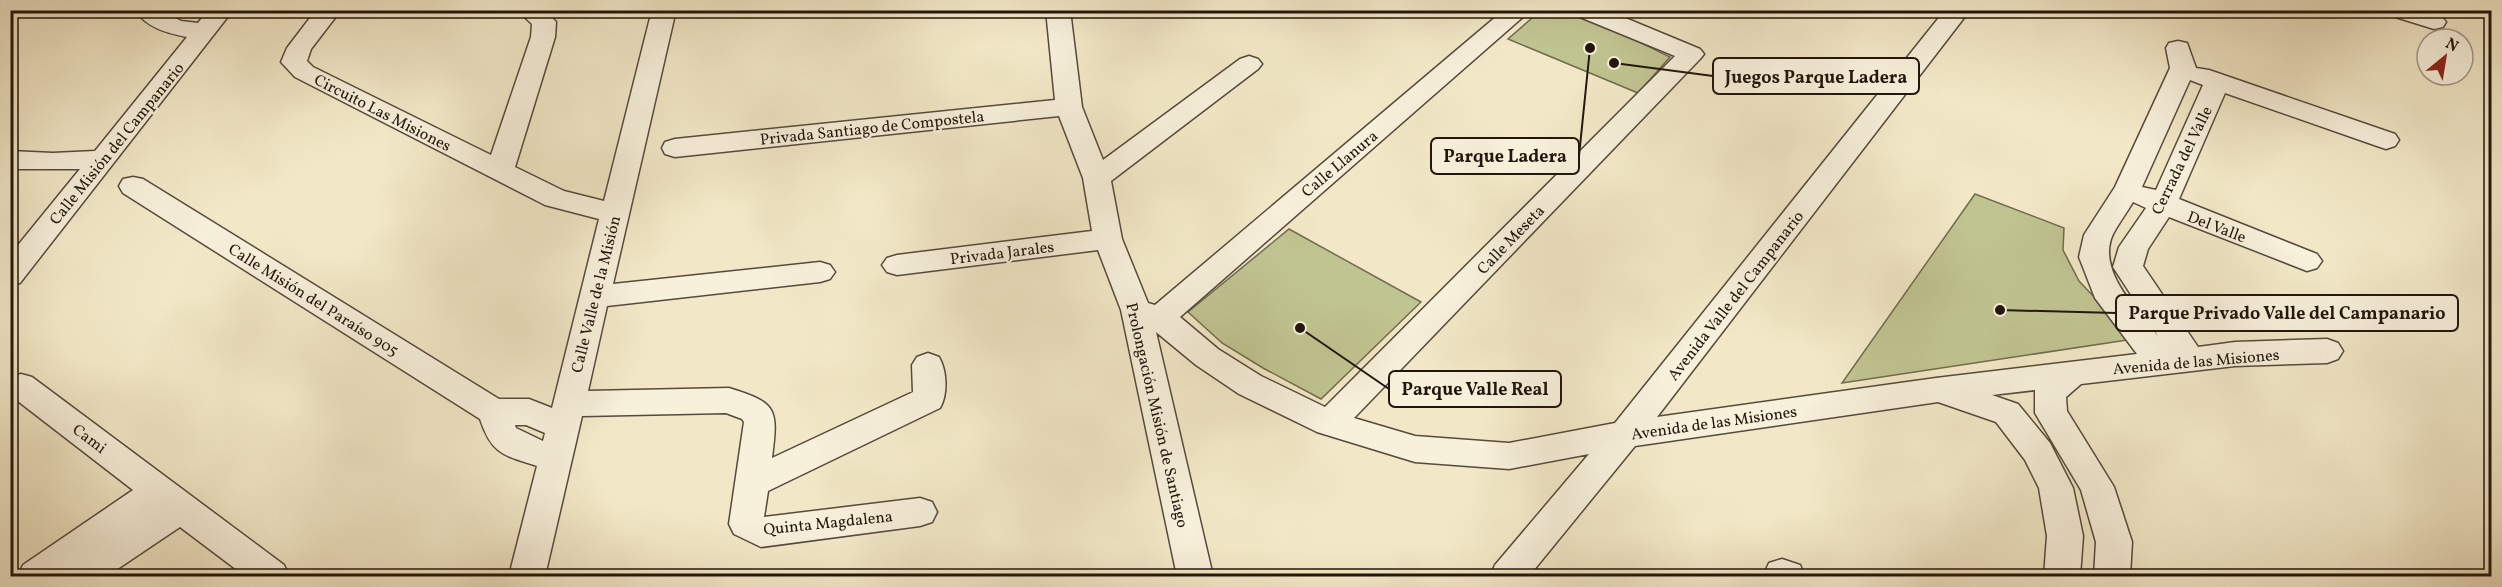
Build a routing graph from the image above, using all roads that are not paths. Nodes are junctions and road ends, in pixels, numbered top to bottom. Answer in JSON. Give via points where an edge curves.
{"nodes":[{"id":1,"x":147,"y":10,"type":"edge"},
{"id":2,"x":329,"y":10,"type":"edge"},
{"id":3,"x":529,"y":10,"type":"edge"},
{"id":4,"x":664,"y":10,"type":"edge"},
{"id":5,"x":1058,"y":10,"type":"edge"},
{"id":6,"x":1519,"y":10,"type":"edge"},
{"id":7,"x":1584,"y":10,"type":"edge"},
{"id":8,"x":1958,"y":10,"type":"edge"},
{"id":9,"x":2398,"y":10,"type":"edge"},
{"id":10,"x":213,"y":21,"type":"edge"},
{"id":11,"x":2434,"y":22,"type":"dead end"},
{"id":12,"x":1249,"y":64,"type":"dead end"},
{"id":13,"x":2217,"y":82,"type":"junction"},
{"id":14,"x":1070,"y":107,"type":"junction"},
{"id":15,"x":2386,"y":140,"type":"dead end"},
{"id":16,"x":675,"y":148,"type":"dead end"},
{"id":17,"x":102,"y":159,"type":"junction"},
{"id":18,"x":10,"y":160,"type":"edge"},
{"id":19,"x":500,"y":170,"type":"junction"},
{"id":20,"x":1097,"y":178,"type":"junction"},
{"id":21,"x":134,"y":186,"type":"dead end"},
{"id":22,"x":2128,"y":188,"type":"junction"},
{"id":23,"x":2163,"y":205,"type":"junction"},
{"id":24,"x":613,"y":221,"type":"junction"},
{"id":25,"x":1108,"y":239,"type":"junction"},
{"id":26,"x":2094,"y":257,"type":"junction"},
{"id":27,"x":2307,"y":261,"type":"dead end"},
{"id":28,"x":897,"y":265,"type":"dead end"},
{"id":29,"x":2128,"y":267,"type":"junction"},
{"id":30,"x":820,"y":272,"type":"dead end"},
{"id":31,"x":10,"y":276,"type":"edge"},
{"id":32,"x":595,"y":297,"type":"junction"},
{"id":33,"x":1148,"y":314,"type":"junction"},
{"id":34,"x":2327,"y":351,"type":"dead end"},
{"id":35,"x":2175,"y":361,"type":"junction"},
{"id":36,"x":928,"y":365,"type":"dead end"},
{"id":37,"x":2074,"y":373,"type":"junction"},
{"id":38,"x":21,"y":386,"type":"dead end"},
{"id":39,"x":1936,"y":390,"type":"junction"},
{"id":40,"x":494,"y":412,"type":"junction"},
{"id":41,"x":566,"y":415,"type":"junction"},
{"id":42,"x":1329,"y":423,"type":"junction"},
{"id":43,"x":1625,"y":434,"type":"junction"},
{"id":44,"x":555,"y":459,"type":"junction"},
{"id":45,"x":2051,"y":478,"type":"junction"},
{"id":46,"x":2094,"y":481,"type":"junction"},
{"id":47,"x":751,"y":483,"type":"junction"},
{"id":48,"x":169,"y":499,"type":"junction"},
{"id":49,"x":920,"y":512,"type":"dead end"},
{"id":50,"x":36,"y":576,"type":"edge"},
{"id":51,"x":79,"y":576,"type":"edge"},
{"id":52,"x":271,"y":576,"type":"edge"},
{"id":53,"x":527,"y":576,"type":"edge"},
{"id":54,"x":1195,"y":576,"type":"edge"},
{"id":55,"x":1509,"y":576,"type":"edge"},
{"id":56,"x":2062,"y":576,"type":"edge"},
{"id":57,"x":2112,"y":576,"type":"edge"}],
"edges":[{"from":1,"to":10,"type":"street","via":[[156,20],[175,28]]},
{"from":2,"to":19,"type":"street","name":"Circuito Las Misiones","via":[[299,48],[294,62],[304,72]]},
{"from":3,"to":19,"type":"street","via":[[544,22],[543,37]]},
{"from":4,"to":24,"type":"street","name":"Calle Valle de la Misión"},
{"from":5,"to":14,"type":"street","name":"Prolongación Misión de Santiago"},
{"from":6,"to":33,"type":"street","name":"Calle Llanura","via":[[1172,306]]},
{"from":7,"to":42,"type":"street","name":"Calle Meseta","via":[[1691,54]]},
{"from":8,"to":43,"type":"street","name":"Avenida Valle del Campanario"},
{"from":9,"to":11,"type":"street"},
{"from":10,"to":17,"type":"street","name":"Calle Misión del Campanario"},
{"from":12,"to":20,"type":"street"},
{"from":13,"to":15,"type":"street"},
{"from":13,"to":22,"type":"street","via":[[2181,58]]},
{"from":13,"to":23,"type":"street","name":"Cerrada del Valle"},
{"from":14,"to":16,"type":"street","name":"Privada Santiago de Compostela"},
{"from":14,"to":20,"type":"street","name":"Prolongación Misión de Santiago"},
{"from":17,"to":18,"type":"street"},
{"from":17,"to":31,"type":"street","name":"Calle Misión del Campanario"},
{"from":19,"to":24,"type":"street","name":"Circuito Las Misiones","via":[[555,198],[565,212]]},
{"from":20,"to":25,"type":"street","name":"Prolongación Misión de Santiago"},
{"from":21,"to":40,"type":"street","name":"Calle Misión del Paraíso 905"},
{"from":22,"to":23,"type":"street","name":"Del Valle"},
{"from":22,"to":26,"type":"street","via":[[2098,235]]},
{"from":23,"to":27,"type":"street","name":"Del Valle"},
{"from":23,"to":29,"type":"street","name":"Cerrada del Valle","via":[[2134,247]]},
{"from":24,"to":32,"type":"street","name":"Calle Valle de la Misión"},
{"from":25,"to":28,"type":"street","name":"Privada Jarales"},
{"from":25,"to":33,"type":"street","name":"Prolongación Misión de Santiago"},
{"from":26,"to":29,"type":"street"},
{"from":26,"to":35,"type":"street","via":[[2106,290]]},
{"from":29,"to":35,"type":"street"},
{"from":30,"to":32,"type":"street"},
{"from":32,"to":41,"type":"street","name":"Calle Valle de la Misión"},
{"from":33,"to":42,"type":"street","name":"Avenida de las Misiones","via":[[1250,385]]},
{"from":33,"to":54,"type":"street","name":"Prolongación Misión de Santiago"},
{"from":34,"to":35,"type":"street","name":"Avenida de las Misiones","via":[[2235,354]]},
{"from":35,"to":37,"type":"street","name":"Avenida de las Misiones"},
{"from":36,"to":47,"type":"street","via":[[929,399]]},
{"from":37,"to":39,"type":"street","name":"Avenida de las Misiones"},
{"from":37,"to":46,"type":"street","via":[[2050,392],[2051,413]]},
{"from":38,"to":48,"type":"street","name":"Cami"},
{"from":39,"to":43,"type":"street","name":"Avenida de las Misiones"},
{"from":39,"to":45,"type":"street","via":[[2007,413],[2038,452]]},
{"from":40,"to":41,"type":"street"},
{"from":40,"to":44,"type":"street","via":[[502,436]]},
{"from":41,"to":44,"type":"street","name":"Calle Valle de la Misión"},
{"from":41,"to":47,"type":"street","name":"Quinta Magdalena","via":[[647,400],[729,400],[753,410],[760,421]]},
{"from":42,"to":43,"type":"street","name":"Avenida de las Misiones","via":[[1414,449],[1509,456]]},
{"from":43,"to":55,"type":"street","name":"Avenida Valle del Campanario"},
{"from":44,"to":53,"type":"street","name":"Calle Valle de la Misión"},
{"from":45,"to":46,"type":"street"},
{"from":45,"to":56,"type":"street","via":[[2065,536]]},
{"from":46,"to":57,"type":"street","via":[[2114,542]]},
{"from":47,"to":49,"type":"street","name":"Quinta Magdalena","via":[[746,524],[761,532]]},
{"from":48,"to":50,"type":"street"},
{"from":48,"to":51,"type":"street"},
{"from":48,"to":52,"type":"street","name":"Cami"}]}
